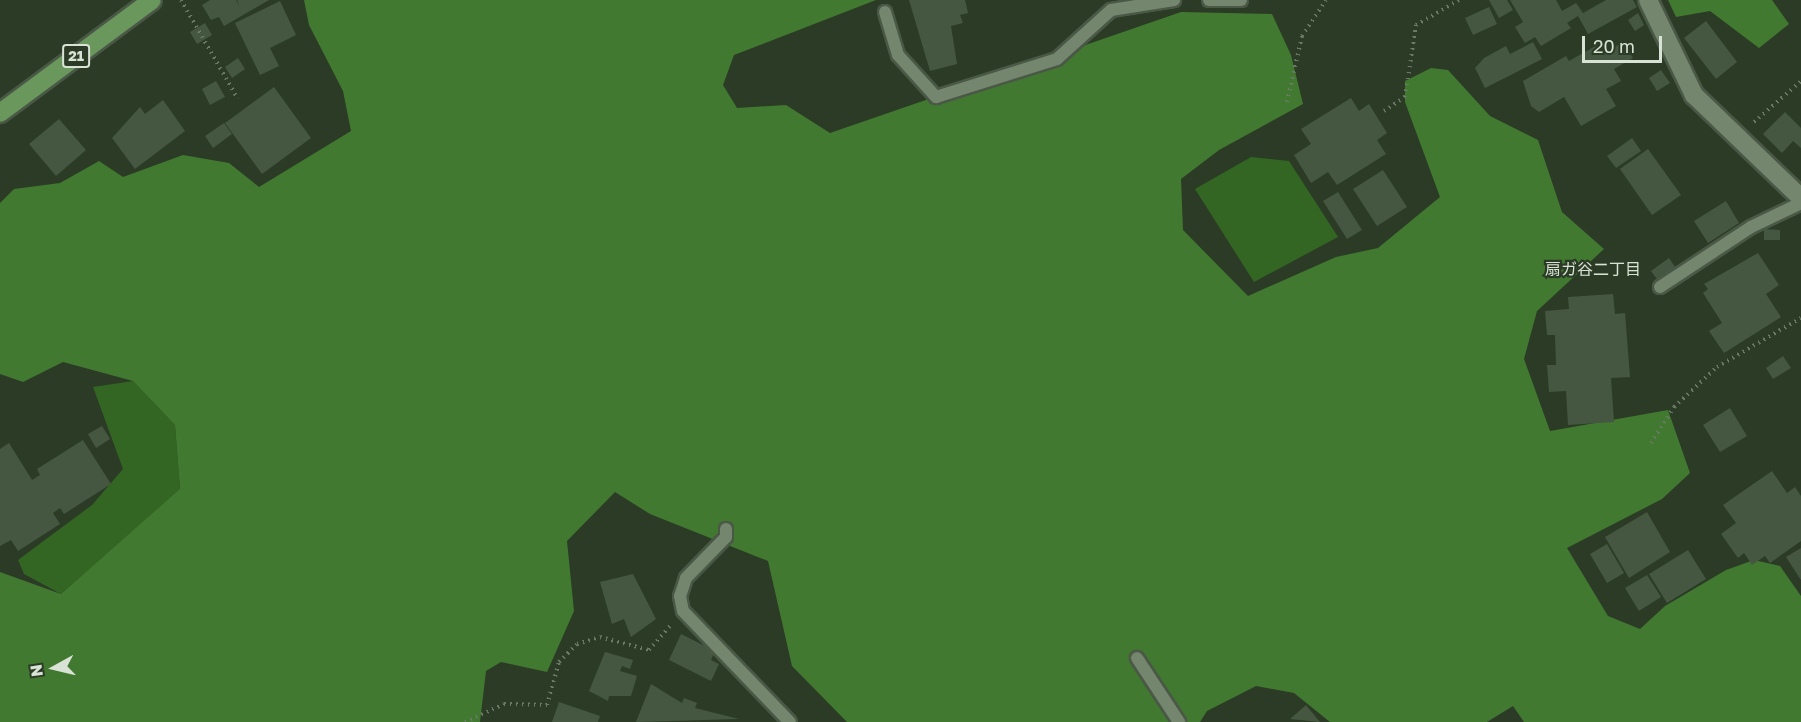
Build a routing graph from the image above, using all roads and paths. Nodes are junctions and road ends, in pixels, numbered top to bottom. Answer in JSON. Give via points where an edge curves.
{"nodes":[{"id":1,"x":152,"y":0,"type":"edge"},
{"id":2,"x":181,"y":0,"type":"edge"},
{"id":3,"x":1174,"y":0,"type":"edge"},
{"id":4,"x":1209,"y":0,"type":"edge"},
{"id":5,"x":1241,"y":0,"type":"edge"},
{"id":6,"x":1326,"y":0,"type":"edge"},
{"id":7,"x":1459,"y":0,"type":"edge"},
{"id":8,"x":1648,"y":0,"type":"edge"},
{"id":9,"x":885,"y":12,"type":"dead end"},
{"id":10,"x":1801,"y":81,"type":"edge"},
{"id":11,"x":237,"y":99,"type":"dead end"},
{"id":12,"x":1287,"y":102,"type":"dead end"},
{"id":13,"x":1384,"y":111,"type":"dead end"},
{"id":14,"x":0,"y":113,"type":"edge"},
{"id":15,"x":1737,"y":136,"type":"junction"},
{"id":16,"x":1801,"y":198,"type":"edge"},
{"id":17,"x":1801,"y":203,"type":"edge"},
{"id":18,"x":1660,"y":287,"type":"dead end"},
{"id":19,"x":1801,"y":318,"type":"edge"},
{"id":20,"x":1651,"y":443,"type":"dead end"},
{"id":21,"x":726,"y":529,"type":"dead end"},
{"id":22,"x":683,"y":611,"type":"junction"},
{"id":23,"x":1137,"y":658,"type":"dead end"},
{"id":24,"x":465,"y":722,"type":"edge"},
{"id":25,"x":790,"y":722,"type":"edge"},
{"id":26,"x":1179,"y":722,"type":"edge"}],
"edges":[{"from":1,"to":14,"type":"main road","number":"21"},
{"from":2,"to":11,"type":"path"},
{"from":3,"to":9,"type":"lane","via":[[1111,10],[1057,59],[936,97],[898,55]]},
{"from":4,"to":5,"type":"lane"},
{"from":6,"to":12,"type":"path","via":[[1302,36]]},
{"from":7,"to":13,"type":"path","via":[[1416,25],[1405,97]]},
{"from":8,"to":15,"type":"street","via":[[1694,95]]},
{"from":10,"to":15,"type":"path"},
{"from":15,"to":16,"type":"street"},
{"from":17,"to":18,"type":"lane","via":[[1752,226]]},
{"from":19,"to":20,"type":"path","via":[[1717,367],[1674,407]]},
{"from":21,"to":22,"type":"lane","via":[[726,537],[686,578],[680,596]]},
{"from":22,"to":24,"type":"path","via":[[649,650],[600,637],[577,644],[559,662],[547,705],[504,704]]},
{"from":22,"to":25,"type":"lane"},
{"from":23,"to":26,"type":"lane"}]}
